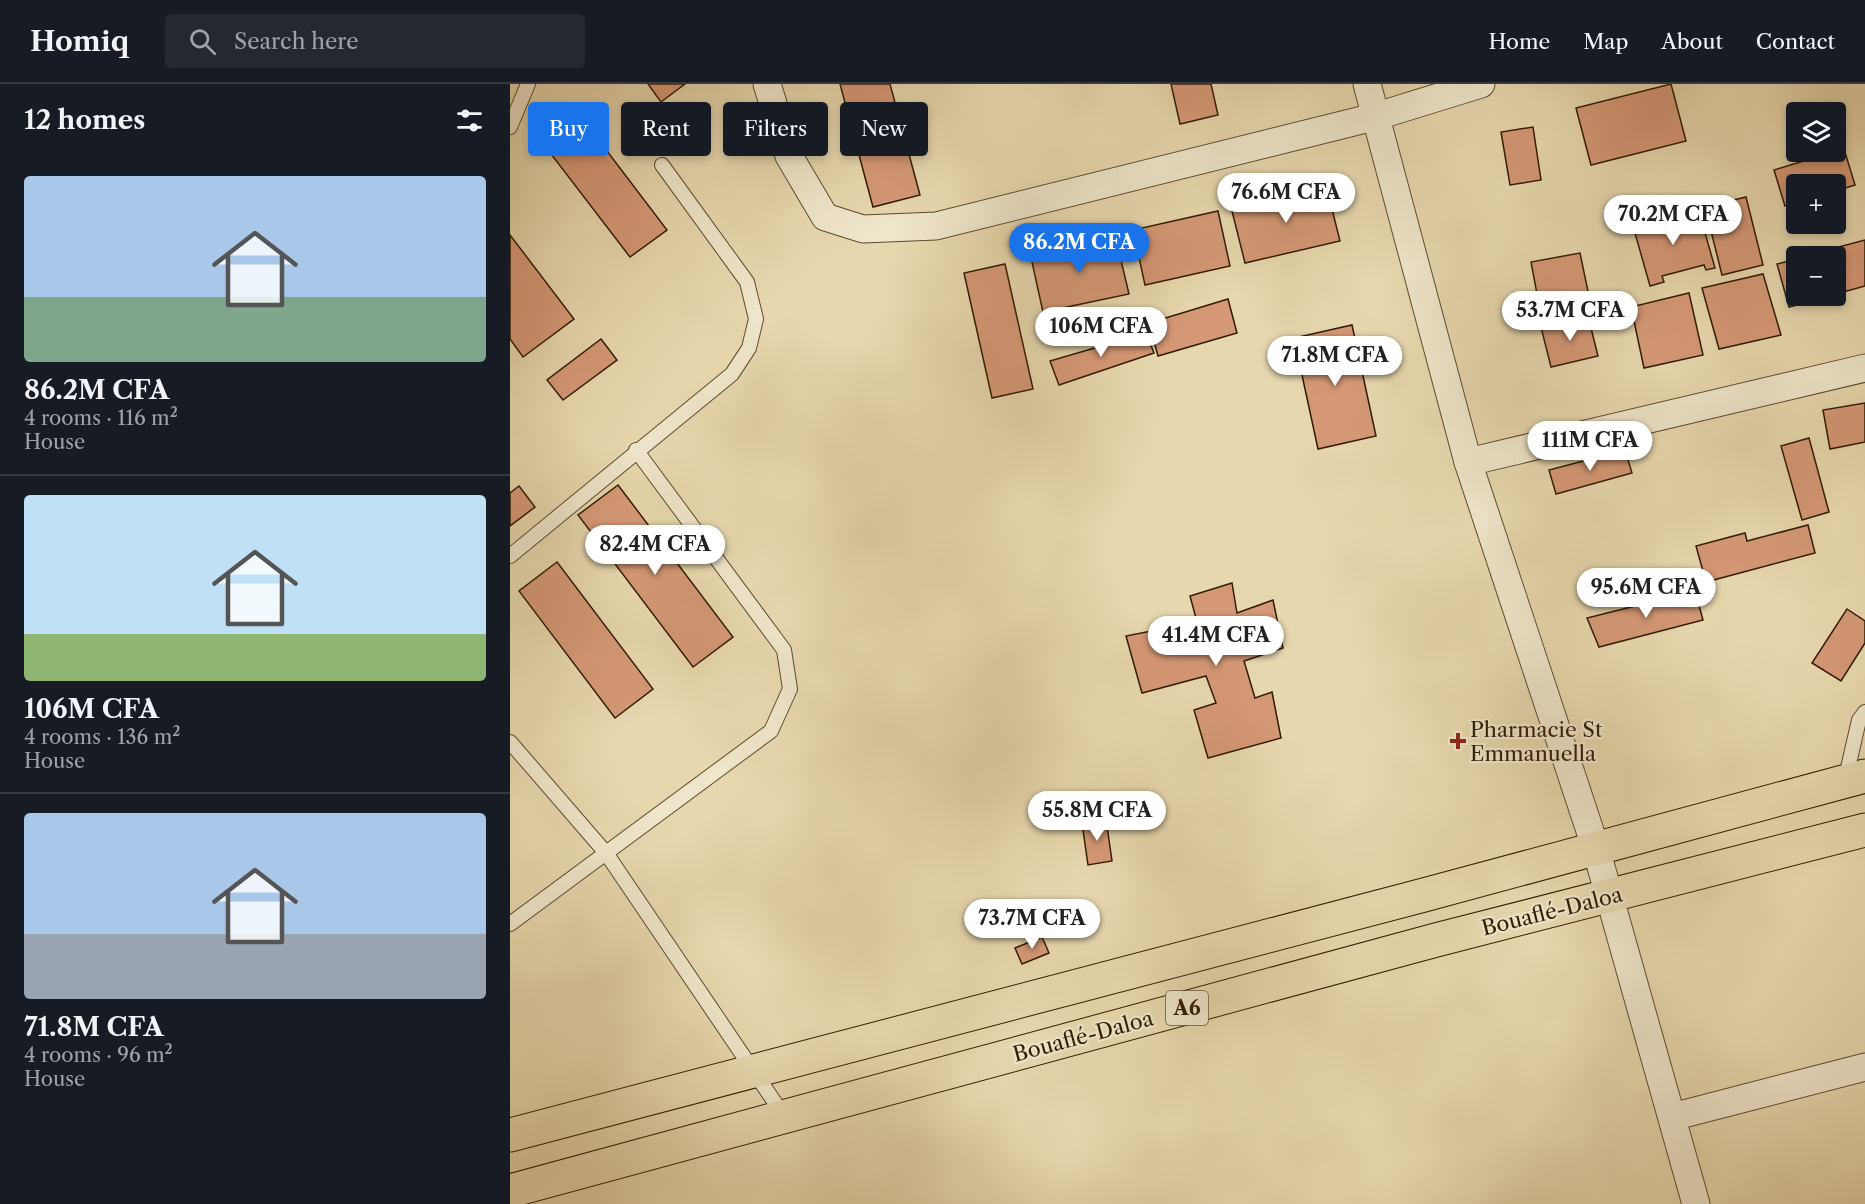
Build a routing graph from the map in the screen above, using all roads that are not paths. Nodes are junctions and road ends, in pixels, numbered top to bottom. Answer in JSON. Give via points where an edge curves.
{"nodes":[{"id":1,"x":528,"y":84,"type":"edge"},
{"id":2,"x":767,"y":84,"type":"edge"},
{"id":3,"x":1366,"y":84,"type":"edge"},
{"id":4,"x":1482,"y":84,"type":"edge"},
{"id":5,"x":1374,"y":117,"type":"junction"},
{"id":6,"x":510,"y":128,"type":"edge"},
{"id":7,"x":663,"y":165,"type":"dead end"},
{"id":8,"x":1865,"y":368,"type":"edge"},
{"id":9,"x":636,"y":450,"type":"junction"},
{"id":10,"x":1468,"y":462,"type":"junction"},
{"id":11,"x":510,"y":556,"type":"edge"},
{"id":12,"x":1865,"y":712,"type":"edge"},
{"id":13,"x":510,"y":742,"type":"edge"},
{"id":14,"x":1855,"y":779,"type":"edge"},
{"id":15,"x":1865,"y":830,"type":"edge"},
{"id":16,"x":1596,"y":849,"type":"junction"},
{"id":17,"x":606,"y":853,"type":"junction"},
{"id":18,"x":1611,"y":897,"type":"junction"},
{"id":19,"x":510,"y":924,"type":"edge"},
{"id":20,"x":1865,"y":1067,"type":"edge"},
{"id":21,"x":753,"y":1071,"type":"junction"},
{"id":22,"x":783,"y":1116,"type":"junction"},
{"id":23,"x":1672,"y":1117,"type":"junction"},
{"id":24,"x":510,"y":1135,"type":"edge"},
{"id":25,"x":510,"y":1191,"type":"edge"},
{"id":26,"x":1696,"y":1204,"type":"edge"}],
"edges":[{"from":1,"to":6,"type":"lane"},
{"from":2,"to":5,"type":"street","via":[[789,156],[825,217],[862,229],[936,226]]},
{"from":3,"to":5,"type":"street"},
{"from":4,"to":5,"type":"street"},
{"from":5,"to":10,"type":"street"},
{"from":7,"to":9,"type":"lane","via":[[747,282],[756,319],[749,348],[732,374]]},
{"from":8,"to":10,"type":"street"},
{"from":9,"to":11,"type":"lane"},
{"from":9,"to":17,"type":"lane","via":[[784,650],[790,689],[771,731]]},
{"from":10,"to":16,"type":"street"},
{"from":12,"to":14,"type":"lane","via":[[1859,720]]},
{"from":13,"to":17,"type":"lane"},
{"from":14,"to":16,"type":"highway","number":"A6"},
{"from":15,"to":18,"type":"highway","name":"Bouaflé-Daloa","number":"A6"},
{"from":16,"to":18,"type":"street"},
{"from":16,"to":21,"type":"highway","number":"A6"},
{"from":17,"to":19,"type":"lane"},
{"from":17,"to":21,"type":"lane"},
{"from":18,"to":22,"type":"highway","name":"Bouaflé-Daloa","number":"A6","via":[[1436,940]]},
{"from":18,"to":23,"type":"street"},
{"from":20,"to":23,"type":"street"},
{"from":21,"to":22,"type":"lane"},
{"from":21,"to":24,"type":"highway","number":"A6"},
{"from":22,"to":25,"type":"highway","name":"Bouaflé-Daloa","number":"A6"},
{"from":23,"to":26,"type":"street"}]}
